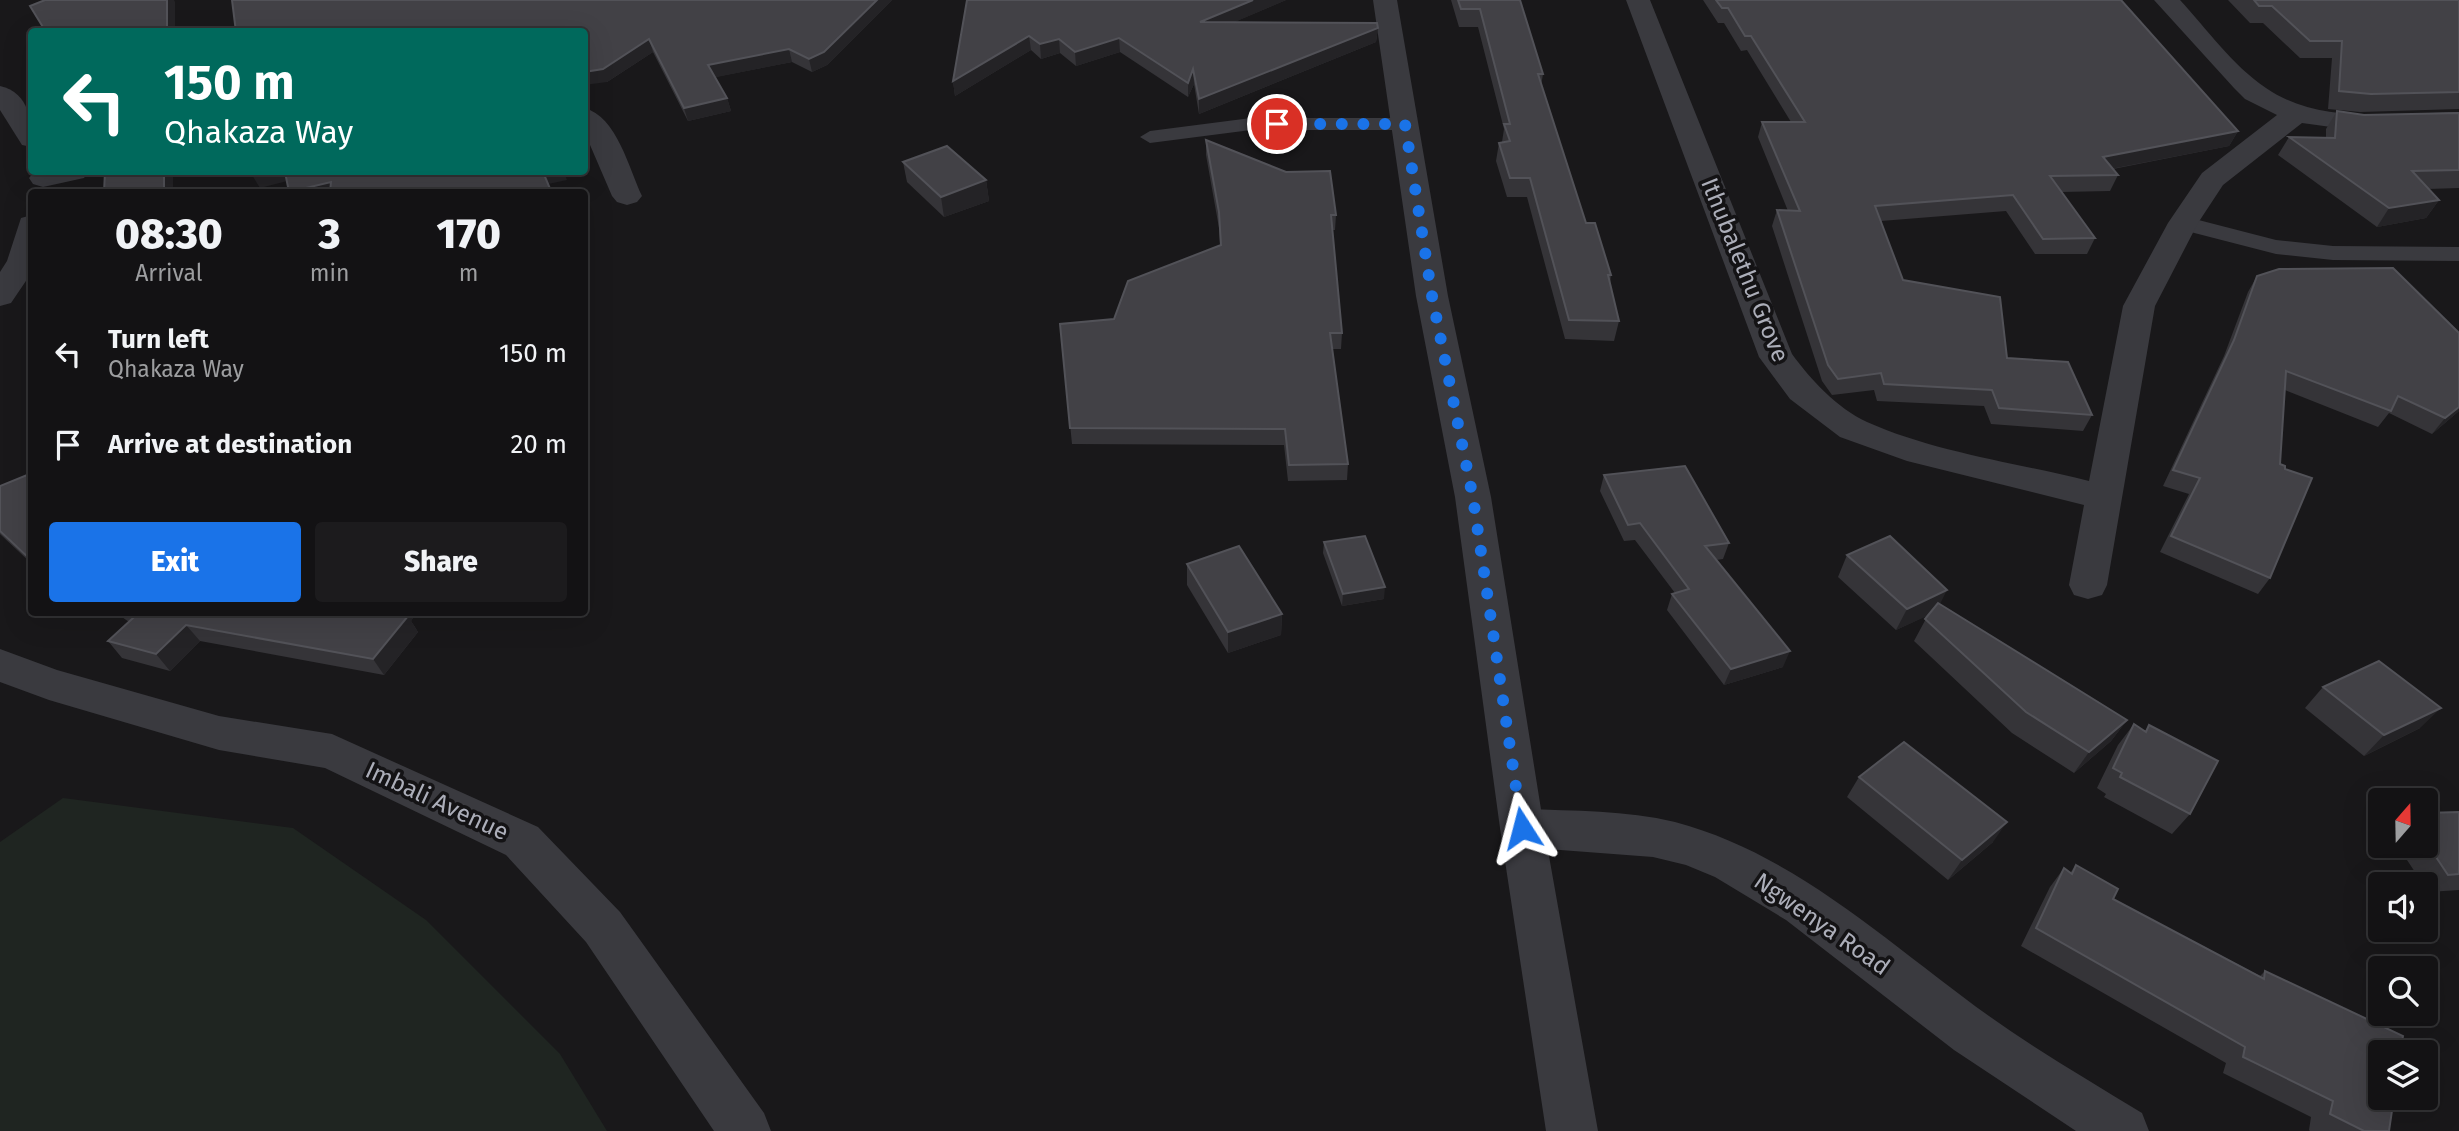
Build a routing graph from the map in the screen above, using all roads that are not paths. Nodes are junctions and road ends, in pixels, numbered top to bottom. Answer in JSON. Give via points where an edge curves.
{"nodes":[{"id":1,"x":1385,"y":0,"type":"edge"},
{"id":2,"x":1638,"y":0,"type":"edge"},
{"id":3,"x":2166,"y":0,"type":"edge"},
{"id":4,"x":0,"y":94,"type":"edge"},
{"id":5,"x":2296,"y":114,"type":"junction"},
{"id":6,"x":588,"y":120,"type":"edge"},
{"id":7,"x":2459,"y":120,"type":"edge"},
{"id":8,"x":1405,"y":124,"type":"junction"},
{"id":9,"x":28,"y":133,"type":"edge"},
{"id":10,"x":1150,"y":137,"type":"dead end"},
{"id":11,"x":63,"y":175,"type":"edge"},
{"id":12,"x":41,"y":181,"type":"edge"},
{"id":13,"x":628,"y":196,"type":"dead end"},
{"id":14,"x":2183,"y":223,"type":"junction"},
{"id":15,"x":28,"y":241,"type":"edge"},
{"id":16,"x":2459,"y":254,"type":"edge"},
{"id":17,"x":0,"y":296,"type":"edge"},
{"id":18,"x":2103,"y":497,"type":"junction"},
{"id":19,"x":2088,"y":585,"type":"dead end"},
{"id":20,"x":0,"y":665,"type":"edge"},
{"id":21,"x":1522,"y":828,"type":"junction"},
{"id":22,"x":745,"y":1131,"type":"edge"},
{"id":23,"x":1572,"y":1131,"type":"edge"},
{"id":24,"x":2123,"y":1131,"type":"edge"}],
"edges":[{"from":1,"to":8,"type":"street"},
{"from":2,"to":18,"type":"street","name":"Ithubalethu Grove","via":[[1776,357],[1802,391],[1852,429],[1907,449]]},
{"from":3,"to":5,"type":"street","via":[[2254,92]]},
{"from":4,"to":9,"type":"street"},
{"from":5,"to":7,"type":"street","via":[[2334,120]]},
{"from":5,"to":14,"type":"street","via":[[2212,179]]},
{"from":6,"to":13,"type":"street","via":[[597,128]]},
{"from":8,"to":10,"type":"lane","via":[[1251,124]]},
{"from":8,"to":21,"type":"street","via":[[1432,296],[1473,498]]},
{"from":11,"to":12,"type":"street"},
{"from":14,"to":16,"type":"lane","via":[[2276,247]]},
{"from":14,"to":18,"type":"street","via":[[2138,306]]},
{"from":15,"to":17,"type":"street","via":[[23,261]]},
{"from":18,"to":19,"type":"street"},
{"from":20,"to":22,"type":"street","name":"Imbali Avenue","via":[[49,684],[219,733],[332,752],[522,841],[603,927]]},
{"from":21,"to":23,"type":"street"},
{"from":21,"to":24,"type":"street","name":"Ngwenya Road","via":[[1635,834],[1694,847],[1742,868],[1799,903],[1976,1035]]}]}
